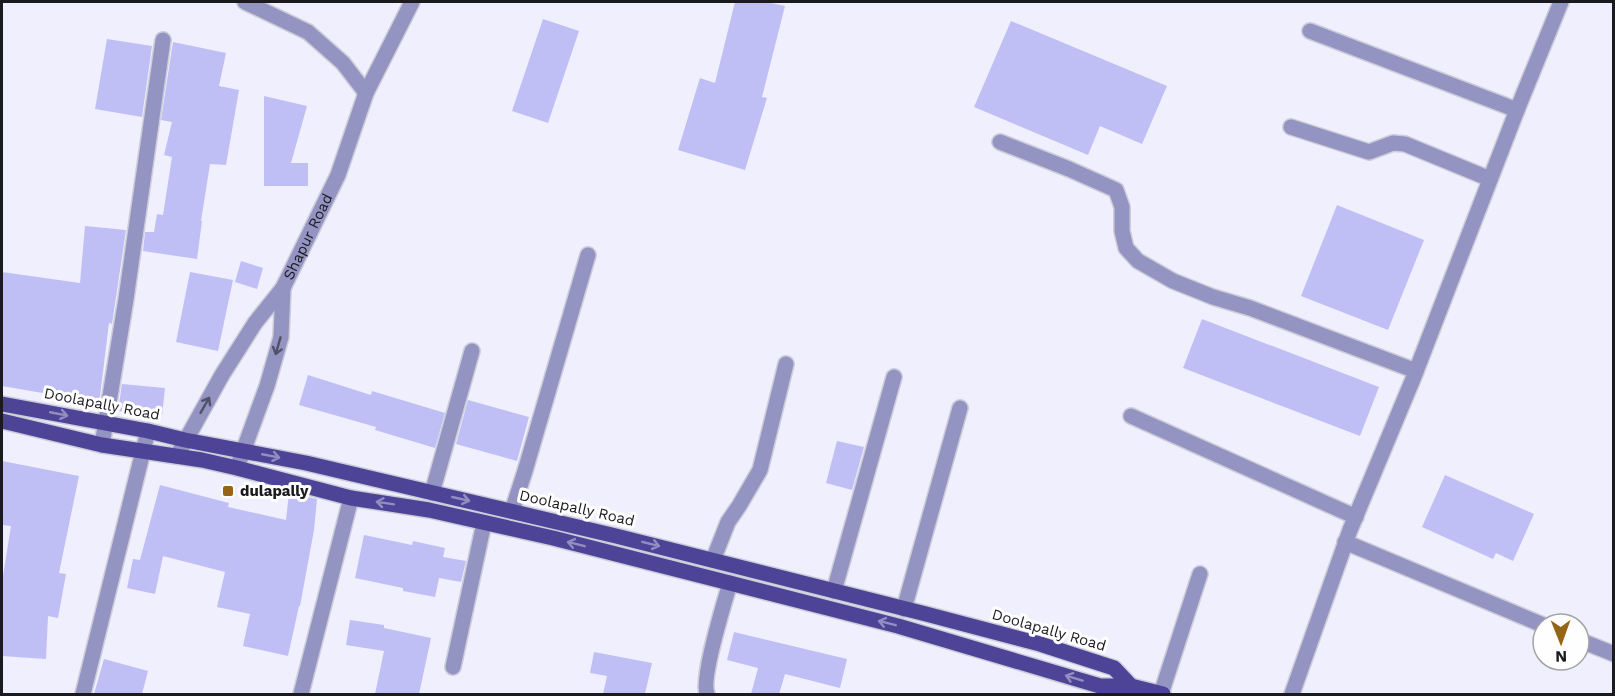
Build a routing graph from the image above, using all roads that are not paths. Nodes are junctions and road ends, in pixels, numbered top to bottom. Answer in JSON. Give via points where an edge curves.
{"nodes":[{"id":1,"x":245,"y":2,"type":"edge"},
{"id":2,"x":412,"y":2,"type":"edge"},
{"id":3,"x":1561,"y":2,"type":"edge"},
{"id":4,"x":1310,"y":31,"type":"dead end"},
{"id":5,"x":163,"y":40,"type":"dead end"},
{"id":6,"x":366,"y":93,"type":"junction"},
{"id":7,"x":1517,"y":110,"type":"junction"},
{"id":8,"x":1291,"y":127,"type":"dead end"},
{"id":9,"x":1000,"y":142,"type":"dead end"},
{"id":10,"x":1490,"y":179,"type":"junction"},
{"id":11,"x":588,"y":255,"type":"dead end"},
{"id":12,"x":283,"y":288,"type":"junction"},
{"id":13,"x":472,"y":351,"type":"dead end"},
{"id":14,"x":786,"y":364,"type":"dead end"},
{"id":15,"x":1416,"y":371,"type":"junction"},
{"id":16,"x":894,"y":377,"type":"dead end"},
{"id":17,"x":2,"y":404,"type":"edge"},
{"id":18,"x":960,"y":408,"type":"dead end"},
{"id":19,"x":1131,"y":416,"type":"dead end"},
{"id":20,"x":2,"y":421,"type":"edge"},
{"id":21,"x":105,"y":423,"type":"junction"},
{"id":22,"x":148,"y":431,"type":"junction"},
{"id":23,"x":185,"y":440,"type":"junction"},
{"id":24,"x":102,"y":444,"type":"junction"},
{"id":25,"x":242,"y":450,"type":"junction"},
{"id":26,"x":142,"y":451,"type":"junction"},
{"id":27,"x":177,"y":456,"type":"junction"},
{"id":28,"x":237,"y":468,"type":"junction"},
{"id":29,"x":432,"y":493,"type":"junction"},
{"id":30,"x":351,"y":498,"type":"junction"},
{"id":31,"x":512,"y":511,"type":"junction"},
{"id":32,"x":1356,"y":517,"type":"junction"},
{"id":33,"x":484,"y":523,"type":"junction"},
{"id":34,"x":1345,"y":542,"type":"junction"},
{"id":35,"x":713,"y":560,"type":"junction"},
{"id":36,"x":1200,"y":574,"type":"dead end"},
{"id":37,"x":730,"y":583,"type":"junction"},
{"id":38,"x":834,"y":591,"type":"junction"},
{"id":39,"x":904,"y":609,"type":"junction"},
{"id":40,"x":1531,"y":620,"type":"edge"},
{"id":41,"x":1591,"y":645,"type":"edge"},
{"id":42,"x":1614,"y":654,"type":"edge"},
{"id":43,"x":453,"y":667,"type":"dead end"},
{"id":44,"x":1131,"y":687,"type":"junction"},
{"id":45,"x":83,"y":694,"type":"edge"},
{"id":46,"x":301,"y":694,"type":"edge"},
{"id":47,"x":707,"y":694,"type":"edge"},
{"id":48,"x":1162,"y":694,"type":"edge"},
{"id":49,"x":1292,"y":694,"type":"edge"}],
"edges":[{"from":1,"to":6,"type":"street","via":[[308,32],[343,63]]},
{"from":2,"to":6,"type":"street","name":"Shapur Road"},
{"from":3,"to":7,"type":"street"},
{"from":4,"to":7,"type":"street"},
{"from":5,"to":21,"type":"street"},
{"from":6,"to":12,"type":"street","name":"Shapur Road","via":[[338,175]]},
{"from":7,"to":10,"type":"street"},
{"from":8,"to":10,"type":"street","via":[[1369,152],[1393,143],[1405,144]]},
{"from":9,"to":15,"type":"street","via":[[1116,190],[1122,207],[1126,248],[1138,261],[1173,281]]},
{"from":10,"to":15,"type":"street"},
{"from":11,"to":31,"type":"street"},
{"from":23,"to":12,"type":"street","name":"Shapur Road","one_way":true,"via":[[255,323]]},
{"from":12,"to":25,"type":"street","one_way":true,"via":[[281,337]]},
{"from":13,"to":29,"type":"street"},
{"from":14,"to":35,"type":"street","via":[[760,470],[728,522]]},
{"from":15,"to":32,"type":"street"},
{"from":16,"to":38,"type":"street"},
{"from":17,"to":21,"type":"main road","name":"Doolapally Road","one_way":true},
{"from":18,"to":39,"type":"street"},
{"from":19,"to":32,"type":"street"},
{"from":20,"to":24,"type":"main road"},
{"from":21,"to":22,"type":"main road","name":"Doolapally Road"},
{"from":21,"to":24,"type":"street"},
{"from":22,"to":23,"type":"main road","name":"Doolapally Road"},
{"from":22,"to":26,"type":"street"},
{"from":23,"to":25,"type":"main road","name":"Doolapally Road"},
{"from":23,"to":27,"type":"street","name":"Shapur Road"},
{"from":24,"to":26,"type":"main road"},
{"from":25,"to":28,"type":"street"},
{"from":25,"to":29,"type":"main road","name":"Doolapally Road","one_way":true},
{"from":26,"to":27,"type":"main road"},
{"from":26,"to":45,"type":"street"},
{"from":27,"to":28,"type":"main road"},
{"from":28,"to":30,"type":"main road"},
{"from":29,"to":31,"type":"main road","name":"Doolapally Road","one_way":true},
{"from":33,"to":30,"type":"main road","one_way":true},
{"from":30,"to":46,"type":"street"},
{"from":31,"to":35,"type":"main road","name":"Doolapally Road","one_way":true},
{"from":32,"to":34,"type":"street"},
{"from":37,"to":33,"type":"main road","one_way":true},
{"from":33,"to":43,"type":"street"},
{"from":34,"to":40,"type":"street"},
{"from":34,"to":49,"type":"street"},
{"from":35,"to":38,"type":"main road","name":"Doolapally Road"},
{"from":36,"to":48,"type":"street"},
{"from":44,"to":37,"type":"main road","one_way":true,"via":[[1100,686],[898,626]]},
{"from":37,"to":47,"type":"street","via":[[707,674]]},
{"from":38,"to":39,"type":"main road","name":"Doolapally Road"},
{"from":39,"to":44,"type":"main road","name":"Doolapally Road","via":[[1040,644],[1114,668]]},
{"from":41,"to":42,"type":"street"},
{"from":44,"to":48,"type":"main road"}]}
